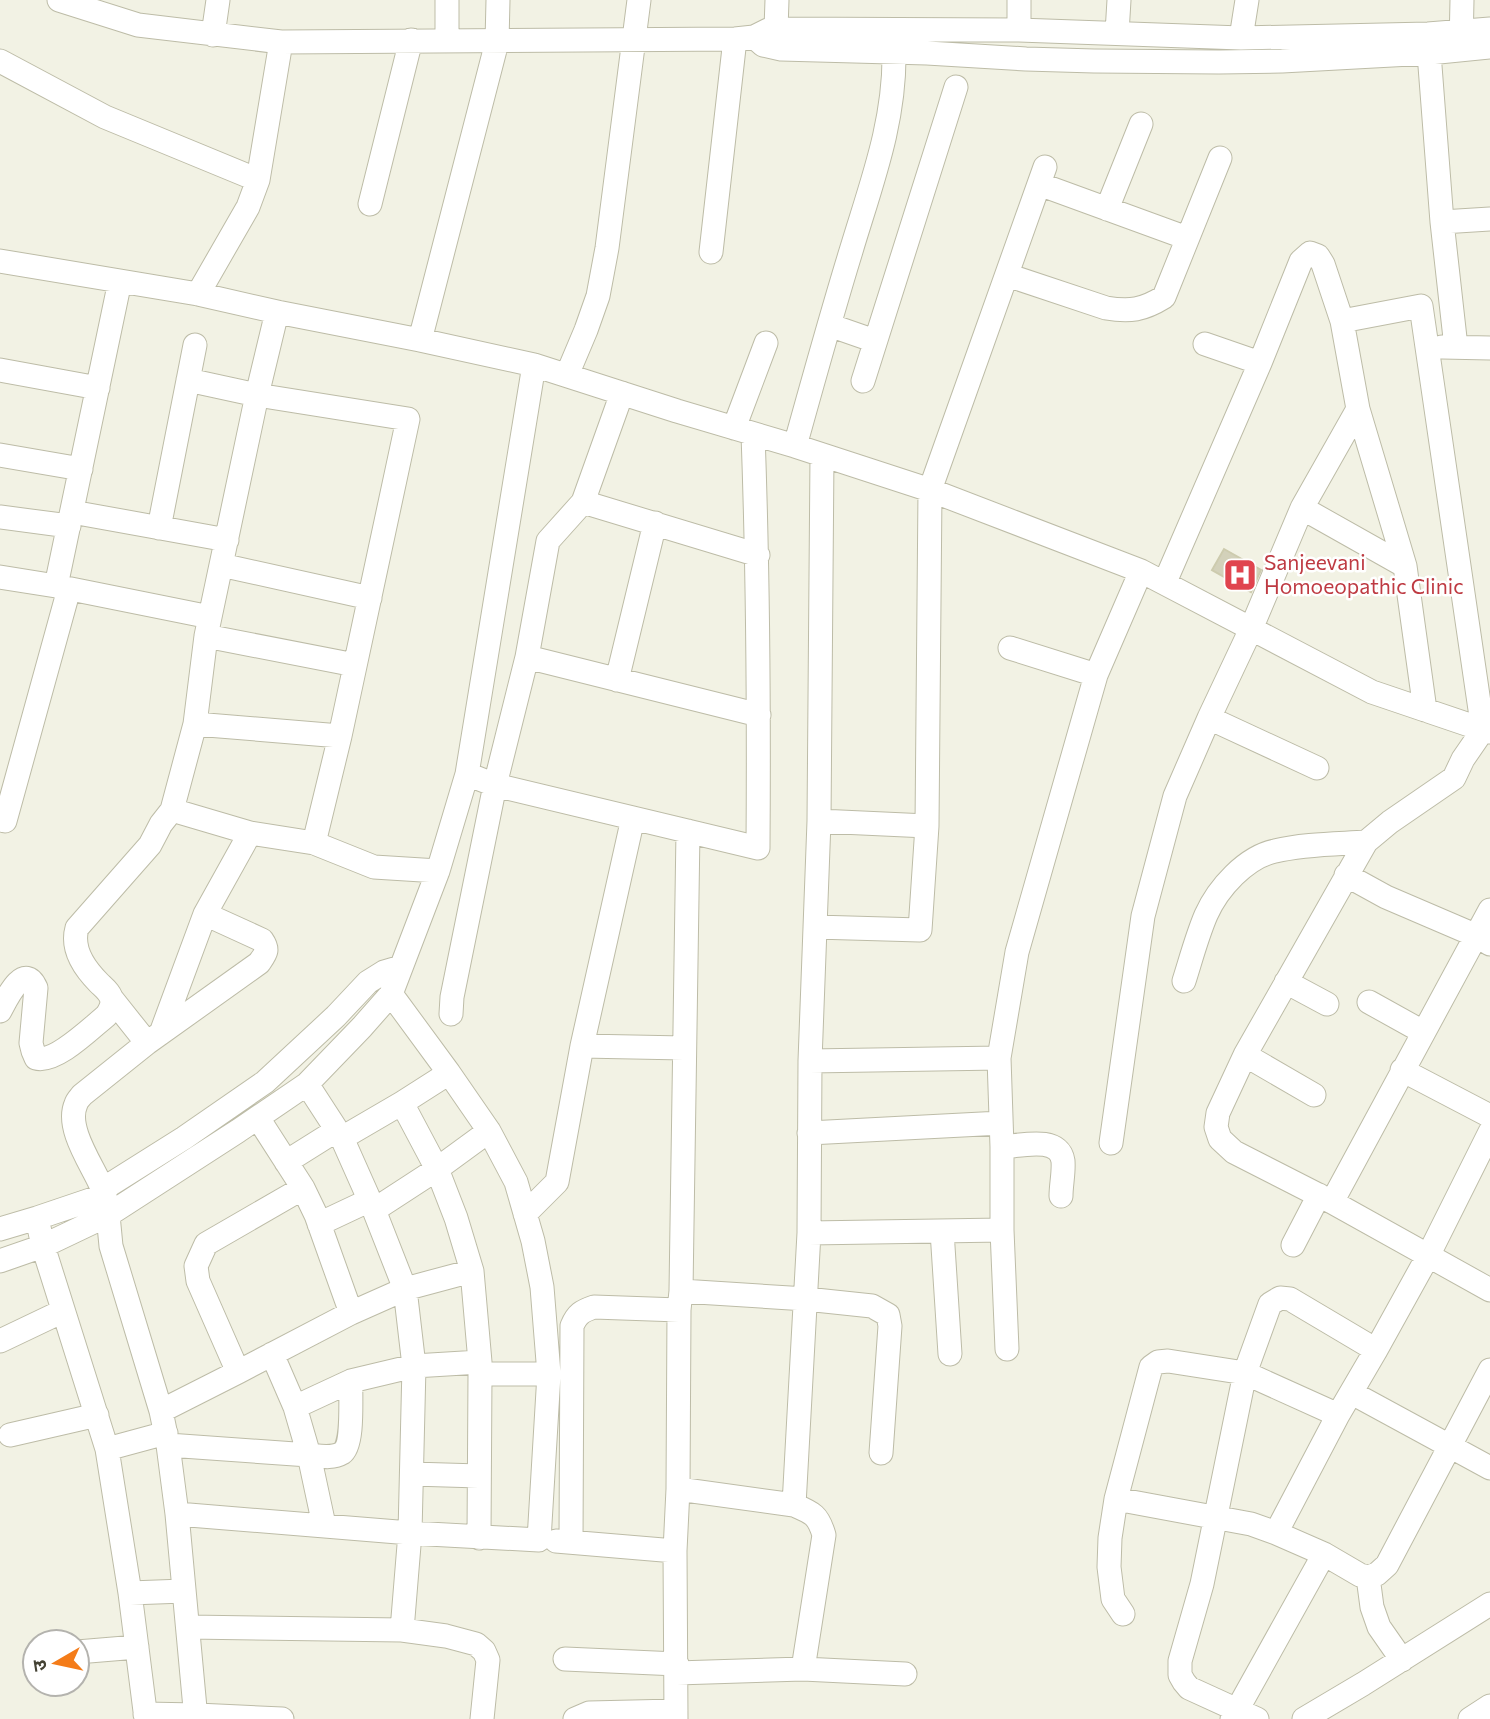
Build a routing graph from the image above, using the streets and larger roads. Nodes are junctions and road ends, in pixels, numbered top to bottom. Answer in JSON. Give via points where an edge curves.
{"nodes":[{"id":1,"x":59,"y":0,"type":"edge"},
{"id":2,"x":218,"y":0,"type":"edge"},
{"id":3,"x":447,"y":0,"type":"edge"},
{"id":4,"x":498,"y":0,"type":"edge"},
{"id":5,"x":639,"y":0,"type":"edge"},
{"id":6,"x":776,"y":0,"type":"edge"},
{"id":7,"x":1020,"y":0,"type":"edge"},
{"id":8,"x":1119,"y":0,"type":"edge"},
{"id":9,"x":1247,"y":0,"type":"edge"},
{"id":10,"x":1462,"y":0,"type":"edge"},
{"id":11,"x":776,"y":29,"type":"junction"},
{"id":12,"x":1490,"y":29,"type":"edge"},
{"id":13,"x":1019,"y":30,"type":"junction"},
{"id":14,"x":1117,"y":33,"type":"junction"},
{"id":15,"x":213,"y":35,"type":"junction"},
{"id":16,"x":744,"y":38,"type":"junction"},
{"id":17,"x":1241,"y":38,"type":"junction"},
{"id":18,"x":411,"y":40,"type":"junction"},
{"id":19,"x":634,"y":40,"type":"junction"},
{"id":20,"x":1461,"y":40,"type":"junction"},
{"id":21,"x":447,"y":41,"type":"junction"},
{"id":22,"x":281,"y":42,"type":"junction"},
{"id":23,"x":497,"y":42,"type":"junction"},
{"id":24,"x":1428,"y":43,"type":"junction"},
{"id":25,"x":1490,"y":47,"type":"edge"},
{"id":26,"x":894,"y":53,"type":"junction"},
{"id":27,"x":0,"y":61,"type":"edge"},
{"id":28,"x":956,"y":87,"type":"dead end"},
{"id":29,"x":1141,"y":124,"type":"dead end"},
{"id":30,"x":1220,"y":158,"type":"dead end"},
{"id":31,"x":258,"y":180,"type":"junction"},
{"id":32,"x":370,"y":204,"type":"dead end"},
{"id":33,"x":1107,"y":209,"type":"junction"},
{"id":34,"x":1490,"y":219,"type":"edge"},
{"id":35,"x":1442,"y":222,"type":"junction"},
{"id":36,"x":1187,"y":238,"type":"junction"},
{"id":37,"x":712,"y":252,"type":"dead end"},
{"id":38,"x":0,"y":261,"type":"edge"},
{"id":39,"x":1007,"y":275,"type":"junction"},
{"id":40,"x":120,"y":281,"type":"junction"},
{"id":41,"x":198,"y":294,"type":"junction"},
{"id":42,"x":277,"y":313,"type":"junction"},
{"id":43,"x":1342,"y":321,"type":"junction"},
{"id":44,"x":828,"y":325,"type":"junction"},
{"id":45,"x":420,"y":340,"type":"junction"},
{"id":46,"x":876,"y":341,"type":"junction"},
{"id":47,"x":766,"y":343,"type":"dead end"},
{"id":48,"x":1205,"y":344,"type":"dead end"},
{"id":49,"x":195,"y":345,"type":"dead end"},
{"id":50,"x":1428,"y":346,"type":"junction"},
{"id":51,"x":1456,"y":347,"type":"junction"},
{"id":52,"x":1490,"y":348,"type":"edge"},
{"id":53,"x":1260,"y":363,"type":"junction"},
{"id":54,"x":534,"y":365,"type":"junction"},
{"id":55,"x":0,"y":370,"type":"edge"},
{"id":56,"x":566,"y":375,"type":"junction"},
{"id":57,"x":188,"y":380,"type":"junction"},
{"id":58,"x":863,"y":381,"type":"dead end"},
{"id":59,"x":98,"y":387,"type":"junction"},
{"id":60,"x":622,"y":393,"type":"junction"},
{"id":61,"x":257,"y":395,"type":"junction"},
{"id":62,"x":1358,"y":409,"type":"junction"},
{"id":63,"x":744,"y":431,"type":"junction"},
{"id":64,"x":795,"y":446,"type":"junction"},
{"id":65,"x":822,"y":455,"type":"junction"},
{"id":66,"x":0,"y":456,"type":"edge"},
{"id":67,"x":81,"y":469,"type":"junction"},
{"id":68,"x":930,"y":490,"type":"junction"},
{"id":69,"x":583,"y":502,"type":"junction"},
{"id":70,"x":1302,"y":508,"type":"junction"},
{"id":71,"x":0,"y":517,"type":"edge"},
{"id":72,"x":70,"y":519,"type":"junction"},
{"id":73,"x":655,"y":523,"type":"junction"},
{"id":74,"x":159,"y":528,"type":"junction"},
{"id":75,"x":227,"y":540,"type":"junction"},
{"id":76,"x":758,"y":555,"type":"junction"},
{"id":77,"x":221,"y":565,"type":"junction"},
{"id":78,"x":1405,"y":566,"type":"junction"},
{"id":79,"x":1141,"y":571,"type":"junction"},
{"id":80,"x":0,"y":577,"type":"edge"},
{"id":81,"x":1165,"y":582,"type":"junction"},
{"id":82,"x":62,"y":588,"type":"junction"},
{"id":83,"x":370,"y":598,"type":"junction"},
{"id":84,"x":208,"y":627,"type":"junction"},
{"id":85,"x":1251,"y":629,"type":"junction"},
{"id":86,"x":1010,"y":648,"type":"dead end"},
{"id":87,"x":527,"y":657,"type":"junction"},
{"id":88,"x":355,"y":665,"type":"junction"},
{"id":89,"x":1096,"y":675,"type":"junction"},
{"id":90,"x":617,"y":680,"type":"junction"},
{"id":91,"x":1426,"y":710,"type":"junction"},
{"id":92,"x":759,"y":715,"type":"junction"},
{"id":93,"x":1209,"y":718,"type":"junction"},
{"id":94,"x":195,"y":724,"type":"junction"},
{"id":95,"x":1487,"y":731,"type":"edge"},
{"id":96,"x":340,"y":737,"type":"junction"},
{"id":97,"x":1317,"y":768,"type":"dead end"},
{"id":98,"x":467,"y":774,"type":"junction"},
{"id":99,"x":495,"y":785,"type":"junction"},
{"id":100,"x":172,"y":810,"type":"junction"},
{"id":101,"x":633,"y":818,"type":"junction"},
{"id":102,"x":5,"y":821,"type":"dead end"},
{"id":103,"x":818,"y":821,"type":"junction"},
{"id":104,"x":927,"y":826,"type":"junction"},
{"id":105,"x":688,"y":831,"type":"junction"},
{"id":106,"x":250,"y":833,"type":"junction"},
{"id":107,"x":1366,"y":842,"type":"junction"},
{"id":108,"x":314,"y":844,"type":"junction"},
{"id":109,"x":438,"y":871,"type":"junction"},
{"id":110,"x":1346,"y":875,"type":"junction"},
{"id":111,"x":1490,"y":910,"type":"edge"},
{"id":112,"x":205,"y":914,"type":"junction"},
{"id":113,"x":815,"y":927,"type":"junction"},
{"id":114,"x":1483,"y":940,"type":"edge"},
{"id":115,"x":401,"y":967,"type":"junction"},
{"id":116,"x":1184,"y":981,"type":"dead end"},
{"id":117,"x":1286,"y":982,"type":"junction"},
{"id":118,"x":391,"y":994,"type":"junction"},
{"id":119,"x":112,"y":999,"type":"junction"},
{"id":120,"x":1369,"y":1002,"type":"dead end"},
{"id":121,"x":1327,"y":1004,"type":"dead end"},
{"id":122,"x":0,"y":1011,"type":"edge"},
{"id":123,"x":452,"y":1014,"type":"dead end"},
{"id":124,"x":342,"y":1027,"type":"junction"},
{"id":125,"x":1423,"y":1032,"type":"junction"},
{"id":126,"x":154,"y":1038,"type":"junction"},
{"id":127,"x":582,"y":1046,"type":"junction"},
{"id":128,"x":684,"y":1048,"type":"junction"},
{"id":129,"x":1245,"y":1055,"type":"junction"},
{"id":130,"x":999,"y":1058,"type":"junction"},
{"id":131,"x":810,"y":1061,"type":"junction"},
{"id":132,"x":1402,"y":1070,"type":"junction"},
{"id":133,"x":449,"y":1073,"type":"junction"},
{"id":134,"x":307,"y":1084,"type":"junction"},
{"id":135,"x":1314,"y":1095,"type":"dead end"},
{"id":136,"x":402,"y":1103,"type":"junction"},
{"id":137,"x":1490,"y":1116,"type":"edge"},
{"id":138,"x":258,"y":1118,"type":"junction"},
{"id":139,"x":230,"y":1120,"type":"junction"},
{"id":140,"x":1001,"y":1123,"type":"junction"},
{"id":141,"x":489,"y":1131,"type":"junction"},
{"id":142,"x":1490,"y":1132,"type":"edge"},
{"id":143,"x":809,"y":1133,"type":"junction"},
{"id":144,"x":339,"y":1134,"type":"junction"},
{"id":145,"x":1111,"y":1143,"type":"dead end"},
{"id":146,"x":1002,"y":1147,"type":"junction"},
{"id":147,"x":286,"y":1162,"type":"junction"},
{"id":148,"x":437,"y":1169,"type":"junction"},
{"id":149,"x":303,"y":1188,"type":"junction"},
{"id":150,"x":1061,"y":1196,"type":"dead end"},
{"id":151,"x":1326,"y":1199,"type":"junction"},
{"id":152,"x":105,"y":1200,"type":"junction"},
{"id":153,"x":372,"y":1205,"type":"junction"},
{"id":154,"x":525,"y":1214,"type":"junction"},
{"id":155,"x":37,"y":1219,"type":"junction"},
{"id":156,"x":319,"y":1224,"type":"junction"},
{"id":157,"x":0,"y":1229,"type":"edge"},
{"id":158,"x":1002,"y":1230,"type":"junction"},
{"id":159,"x":942,"y":1231,"type":"junction"},
{"id":160,"x":808,"y":1233,"type":"junction"},
{"id":161,"x":1293,"y":1245,"type":"dead end"},
{"id":162,"x":43,"y":1246,"type":"junction"},
{"id":163,"x":1428,"y":1256,"type":"junction"},
{"id":164,"x":0,"y":1261,"type":"edge"},
{"id":165,"x":472,"y":1271,"type":"junction"},
{"id":166,"x":405,"y":1289,"type":"junction"},
{"id":167,"x":1490,"y":1290,"type":"edge"},
{"id":168,"x":806,"y":1299,"type":"junction"},
{"id":169,"x":680,"y":1301,"type":"junction"},
{"id":170,"x":64,"y":1311,"type":"junction"},
{"id":171,"x":351,"y":1313,"type":"junction"},
{"id":172,"x":0,"y":1341,"type":"edge"},
{"id":173,"x":1007,"y":1349,"type":"dead end"},
{"id":174,"x":1376,"y":1350,"type":"junction"},
{"id":175,"x":272,"y":1354,"type":"junction"},
{"id":176,"x":950,"y":1354,"type":"dead end"},
{"id":177,"x":414,"y":1366,"type":"junction"},
{"id":178,"x":480,"y":1368,"type":"junction"},
{"id":179,"x":1490,"y":1370,"type":"edge"},
{"id":180,"x":238,"y":1372,"type":"junction"},
{"id":181,"x":1245,"y":1373,"type":"junction"},
{"id":182,"x":549,"y":1374,"type":"junction"},
{"id":183,"x":351,"y":1381,"type":"junction"},
{"id":184,"x":1352,"y":1392,"type":"junction"},
{"id":185,"x":295,"y":1407,"type":"junction"},
{"id":186,"x":97,"y":1415,"type":"junction"},
{"id":187,"x":1338,"y":1415,"type":"junction"},
{"id":188,"x":165,"y":1429,"type":"junction"},
{"id":189,"x":10,"y":1435,"type":"dead end"},
{"id":190,"x":1450,"y":1446,"type":"junction"},
{"id":191,"x":107,"y":1449,"type":"junction"},
{"id":192,"x":881,"y":1453,"type":"dead end"},
{"id":193,"x":309,"y":1455,"type":"junction"},
{"id":194,"x":796,"y":1466,"type":"junction"},
{"id":195,"x":1490,"y":1468,"type":"edge"},
{"id":196,"x":412,"y":1474,"type":"junction"},
{"id":197,"x":479,"y":1476,"type":"junction"},
{"id":198,"x":678,"y":1489,"type":"junction"},
{"id":199,"x":1116,"y":1499,"type":"junction"},
{"id":200,"x":794,"y":1504,"type":"junction"},
{"id":201,"x":177,"y":1514,"type":"junction"},
{"id":202,"x":816,"y":1516,"type":"junction"},
{"id":203,"x":1217,"y":1517,"type":"junction"},
{"id":204,"x":324,"y":1525,"type":"junction"},
{"id":205,"x":410,"y":1533,"type":"junction"},
{"id":206,"x":1276,"y":1533,"type":"junction"},
{"id":207,"x":479,"y":1538,"type":"junction"},
{"id":208,"x":555,"y":1541,"type":"junction"},
{"id":209,"x":675,"y":1551,"type":"junction"},
{"id":210,"x":1324,"y":1554,"type":"junction"},
{"id":211,"x":1368,"y":1577,"type":"junction"},
{"id":212,"x":184,"y":1591,"type":"junction"},
{"id":213,"x":130,"y":1593,"type":"junction"},
{"id":214,"x":1490,"y":1604,"type":"edge"},
{"id":215,"x":1123,"y":1614,"type":"dead end"},
{"id":216,"x":189,"y":1627,"type":"junction"},
{"id":217,"x":402,"y":1630,"type":"junction"},
{"id":218,"x":137,"y":1647,"type":"junction"},
{"id":219,"x":91,"y":1651,"type":"edge"},
{"id":220,"x":565,"y":1659,"type":"dead end"},
{"id":221,"x":1402,"y":1660,"type":"junction"},
{"id":222,"x":677,"y":1669,"type":"junction"},
{"id":223,"x":803,"y":1669,"type":"junction"},
{"id":224,"x":905,"y":1674,"type":"dead end"},
{"id":225,"x":1490,"y":1706,"type":"edge"},
{"id":226,"x":676,"y":1715,"type":"edge"},
{"id":227,"x":1242,"y":1716,"type":"edge"},
{"id":228,"x":145,"y":1717,"type":"edge"},
{"id":229,"x":197,"y":1717,"type":"edge"},
{"id":230,"x":282,"y":1719,"type":"edge"},
{"id":231,"x":482,"y":1719,"type":"edge"},
{"id":232,"x":575,"y":1719,"type":"edge"},
{"id":233,"x":1304,"y":1719,"type":"edge"},
{"id":234,"x":1470,"y":1719,"type":"edge"}],
"edges":[{"from":1,"to":15,"type":"street","via":[[138,25]]},
{"from":2,"to":15,"type":"street"},
{"from":3,"to":21,"type":"street"},
{"from":4,"to":23,"type":"street"},
{"from":5,"to":19,"type":"street"},
{"from":6,"to":11,"type":"street"},
{"from":7,"to":13,"type":"street"},
{"from":8,"to":14,"type":"street"},
{"from":9,"to":17,"type":"street"},
{"from":10,"to":20,"type":"street"},
{"from":11,"to":13,"type":"street"},
{"from":11,"to":16,"type":"street"},
{"from":12,"to":20,"type":"street"},
{"from":13,"to":14,"type":"street"},
{"from":14,"to":17,"type":"street"},
{"from":15,"to":22,"type":"street"},
{"from":16,"to":19,"type":"street"},
{"from":16,"to":26,"type":"street","via":[[781,49]]},
{"from":16,"to":37,"type":"street"},
{"from":17,"to":24,"type":"street"},
{"from":18,"to":21,"type":"street"},
{"from":18,"to":22,"type":"street"},
{"from":18,"to":32,"type":"street"},
{"from":19,"to":23,"type":"street"},
{"from":19,"to":56,"type":"street","via":[[598,296]]},
{"from":20,"to":24,"type":"street"},
{"from":20,"to":25,"type":"street"},
{"from":21,"to":23,"type":"street"},
{"from":22,"to":31,"type":"street"},
{"from":23,"to":45,"type":"street"},
{"from":24,"to":26,"type":"street","via":[[1282,61],[1094,61]]},
{"from":24,"to":35,"type":"street"},
{"from":26,"to":44,"type":"street","via":[[884,142]]},
{"from":27,"to":31,"type":"street","via":[[105,117]]},
{"from":28,"to":46,"type":"street"},
{"from":29,"to":33,"type":"street"},
{"from":30,"to":36,"type":"street"},
{"from":31,"to":41,"type":"street","via":[[248,207]]},
{"from":33,"to":36,"type":"street"},
{"from":33,"to":39,"type":"street","via":[[1042,176]]},
{"from":34,"to":35,"type":"street"},
{"from":35,"to":51,"type":"street"},
{"from":36,"to":39,"type":"street","via":[[1164,297],[1137,310],[1105,308]]},
{"from":38,"to":40,"type":"street"},
{"from":39,"to":68,"type":"street"},
{"from":40,"to":41,"type":"street"},
{"from":40,"to":59,"type":"street"},
{"from":41,"to":42,"type":"street"},
{"from":42,"to":45,"type":"street"},
{"from":42,"to":61,"type":"street"},
{"from":43,"to":50,"type":"street","via":[[1421,306]]},
{"from":43,"to":53,"type":"street","via":[[1323,264],[1310,253],[1301,261]]},
{"from":43,"to":62,"type":"street"},
{"from":44,"to":46,"type":"street"},
{"from":44,"to":64,"type":"street"},
{"from":45,"to":54,"type":"street"},
{"from":46,"to":58,"type":"street"},
{"from":47,"to":63,"type":"street"},
{"from":48,"to":53,"type":"street"},
{"from":49,"to":57,"type":"street"},
{"from":50,"to":51,"type":"street"},
{"from":50,"to":95,"type":"street"},
{"from":51,"to":52,"type":"street"},
{"from":53,"to":81,"type":"street"},
{"from":54,"to":56,"type":"street"},
{"from":54,"to":98,"type":"street"},
{"from":55,"to":59,"type":"street"},
{"from":56,"to":60,"type":"street"},
{"from":57,"to":61,"type":"street"},
{"from":57,"to":74,"type":"street"},
{"from":59,"to":67,"type":"street"},
{"from":60,"to":63,"type":"street"},
{"from":60,"to":69,"type":"street"},
{"from":61,"to":75,"type":"street"},
{"from":61,"to":83,"type":"street","via":[[408,419]]},
{"from":62,"to":70,"type":"street"},
{"from":62,"to":78,"type":"street"},
{"from":63,"to":64,"type":"street"},
{"from":63,"to":76,"type":"street"},
{"from":64,"to":65,"type":"street"},
{"from":65,"to":68,"type":"street"},
{"from":65,"to":103,"type":"street"},
{"from":66,"to":67,"type":"street"},
{"from":67,"to":72,"type":"street"},
{"from":68,"to":79,"type":"street"},
{"from":68,"to":104,"type":"street"},
{"from":69,"to":73,"type":"street"},
{"from":69,"to":87,"type":"street","via":[[548,541]]},
{"from":70,"to":78,"type":"street"},
{"from":70,"to":85,"type":"street"},
{"from":71,"to":72,"type":"street"},
{"from":72,"to":74,"type":"street"},
{"from":72,"to":82,"type":"street"},
{"from":73,"to":76,"type":"street"},
{"from":73,"to":90,"type":"street"},
{"from":74,"to":75,"type":"street"},
{"from":75,"to":77,"type":"street"},
{"from":76,"to":92,"type":"street"},
{"from":77,"to":83,"type":"street"},
{"from":77,"to":84,"type":"street"},
{"from":78,"to":91,"type":"street"},
{"from":79,"to":81,"type":"street"},
{"from":79,"to":89,"type":"street"},
{"from":80,"to":82,"type":"street"},
{"from":81,"to":85,"type":"street"},
{"from":82,"to":84,"type":"street"},
{"from":82,"to":102,"type":"street"},
{"from":83,"to":88,"type":"street"},
{"from":84,"to":88,"type":"street"},
{"from":84,"to":94,"type":"street"},
{"from":85,"to":91,"type":"street","via":[[1373,692]]},
{"from":85,"to":93,"type":"street"},
{"from":86,"to":89,"type":"street"},
{"from":87,"to":90,"type":"street"},
{"from":87,"to":99,"type":"street"},
{"from":88,"to":96,"type":"street"},
{"from":89,"to":130,"type":"street","via":[[1017,952]]},
{"from":90,"to":92,"type":"street"},
{"from":91,"to":95,"type":"street"},
{"from":92,"to":105,"type":"street","via":[[758,848]]},
{"from":93,"to":97,"type":"street"},
{"from":93,"to":145,"type":"street","via":[[1175,796],[1143,916]]},
{"from":94,"to":96,"type":"street"},
{"from":94,"to":100,"type":"street"},
{"from":95,"to":107,"type":"street","via":[[1463,759],[1454,778]]},
{"from":96,"to":108,"type":"street"},
{"from":98,"to":99,"type":"street"},
{"from":98,"to":109,"type":"street"},
{"from":99,"to":101,"type":"street"},
{"from":99,"to":123,"type":"street"},
{"from":100,"to":106,"type":"street"},
{"from":100,"to":119,"type":"street","via":[[150,845],[77,928],[76,952]]},
{"from":101,"to":105,"type":"street"},
{"from":101,"to":127,"type":"street"},
{"from":103,"to":104,"type":"street"},
{"from":103,"to":113,"type":"street"},
{"from":104,"to":113,"type":"street","via":[[920,930]]},
{"from":105,"to":128,"type":"street"},
{"from":106,"to":108,"type":"street"},
{"from":106,"to":112,"type":"street"},
{"from":107,"to":110,"type":"street"},
{"from":107,"to":116,"type":"street","via":[[1273,851],[1241,868],[1206,913]]},
{"from":108,"to":109,"type":"street","via":[[374,867]]},
{"from":109,"to":115,"type":"street"},
{"from":110,"to":114,"type":"street"},
{"from":110,"to":117,"type":"street"},
{"from":111,"to":114,"type":"street"},
{"from":112,"to":126,"type":"street"},
{"from":112,"to":126,"type":"street","via":[[262,940],[266,953],[260,963]]},
{"from":113,"to":131,"type":"street"},
{"from":114,"to":125,"type":"street"},
{"from":115,"to":118,"type":"street"},
{"from":115,"to":124,"type":"street","via":[[375,976]]},
{"from":117,"to":121,"type":"street"},
{"from":117,"to":129,"type":"street"},
{"from":118,"to":124,"type":"street"},
{"from":118,"to":133,"type":"street"},
{"from":119,"to":122,"type":"street","via":[[106,1017],[56,1055],[41,1060],[31,1042],[33,982],[21,979],[16,983]]},
{"from":119,"to":126,"type":"street"},
{"from":120,"to":125,"type":"street"},
{"from":124,"to":134,"type":"street"},
{"from":124,"to":139,"type":"street","via":[[265,1082]]},
{"from":125,"to":132,"type":"street"},
{"from":126,"to":152,"type":"street","via":[[76,1104],[75,1131]]},
{"from":127,"to":128,"type":"street"},
{"from":127,"to":154,"type":"street","via":[[557,1182]]},
{"from":128,"to":169,"type":"street"},
{"from":129,"to":135,"type":"street"},
{"from":129,"to":151,"type":"street","via":[[1218,1114],[1220,1139],[1234,1152]]},
{"from":130,"to":131,"type":"street"},
{"from":130,"to":140,"type":"street"},
{"from":131,"to":143,"type":"street"},
{"from":132,"to":137,"type":"street"},
{"from":132,"to":151,"type":"street"},
{"from":133,"to":136,"type":"street"},
{"from":133,"to":141,"type":"street"},
{"from":134,"to":138,"type":"street"},
{"from":134,"to":144,"type":"street"},
{"from":136,"to":144,"type":"street"},
{"from":136,"to":148,"type":"street"},
{"from":138,"to":139,"type":"street"},
{"from":138,"to":147,"type":"street"},
{"from":139,"to":152,"type":"street"},
{"from":140,"to":143,"type":"street"},
{"from":140,"to":146,"type":"street"},
{"from":141,"to":148,"type":"street"},
{"from":141,"to":154,"type":"street","via":[[516,1182]]},
{"from":142,"to":163,"type":"street"},
{"from":143,"to":160,"type":"street"},
{"from":144,"to":147,"type":"street"},
{"from":144,"to":153,"type":"street"},
{"from":146,"to":150,"type":"street","via":[[1045,1144],[1058,1150],[1063,1160]]},
{"from":146,"to":158,"type":"street"},
{"from":147,"to":149,"type":"street"},
{"from":148,"to":153,"type":"street"},
{"from":148,"to":165,"type":"street"},
{"from":149,"to":156,"type":"street"},
{"from":149,"to":180,"type":"street","via":[[206,1244],[196,1266],[198,1281]]},
{"from":151,"to":161,"type":"street"},
{"from":151,"to":163,"type":"street"},
{"from":152,"to":155,"type":"street"},
{"from":152,"to":162,"type":"street"},
{"from":152,"to":188,"type":"street","via":[[111,1246]]},
{"from":153,"to":156,"type":"street"},
{"from":153,"to":166,"type":"street"},
{"from":154,"to":182,"type":"street","via":[[542,1287]]},
{"from":155,"to":157,"type":"street"},
{"from":155,"to":162,"type":"street"},
{"from":156,"to":171,"type":"street"},
{"from":158,"to":159,"type":"street"},
{"from":158,"to":173,"type":"street"},
{"from":159,"to":160,"type":"street"},
{"from":159,"to":176,"type":"street"},
{"from":160,"to":168,"type":"street"},
{"from":162,"to":164,"type":"street"},
{"from":162,"to":170,"type":"street"},
{"from":163,"to":167,"type":"street"},
{"from":163,"to":174,"type":"street"},
{"from":165,"to":166,"type":"street"},
{"from":165,"to":178,"type":"street"},
{"from":166,"to":171,"type":"street"},
{"from":166,"to":177,"type":"street"},
{"from":168,"to":169,"type":"street"},
{"from":168,"to":192,"type":"street","via":[[872,1306],[888,1315]]},
{"from":168,"to":194,"type":"street"},
{"from":169,"to":198,"type":"street"},
{"from":169,"to":208,"type":"street","via":[[594,1307],[577,1315],[572,1326]]},
{"from":170,"to":172,"type":"street"},
{"from":170,"to":186,"type":"street"},
{"from":171,"to":175,"type":"street"},
{"from":174,"to":181,"type":"street","via":[[1290,1299],[1280,1298],[1270,1304]]},
{"from":174,"to":184,"type":"street"},
{"from":175,"to":180,"type":"street"},
{"from":175,"to":185,"type":"street"},
{"from":177,"to":178,"type":"street"},
{"from":177,"to":183,"type":"street"},
{"from":177,"to":196,"type":"street"},
{"from":178,"to":182,"type":"street"},
{"from":178,"to":197,"type":"street"},
{"from":179,"to":190,"type":"street"},
{"from":180,"to":188,"type":"street"},
{"from":181,"to":187,"type":"street"},
{"from":181,"to":199,"type":"street","via":[[1168,1361],[1150,1367]]},
{"from":181,"to":203,"type":"street"},
{"from":182,"to":208,"type":"street"},
{"from":183,"to":185,"type":"street"},
{"from":183,"to":193,"type":"street","via":[[346,1449],[333,1457]]},
{"from":184,"to":187,"type":"street"},
{"from":184,"to":190,"type":"street"},
{"from":185,"to":193,"type":"street"},
{"from":186,"to":189,"type":"street"},
{"from":186,"to":191,"type":"street"},
{"from":187,"to":206,"type":"street"},
{"from":188,"to":191,"type":"street"},
{"from":188,"to":193,"type":"street"},
{"from":188,"to":201,"type":"street"},
{"from":190,"to":195,"type":"street"},
{"from":190,"to":211,"type":"street","via":[[1387,1565]]},
{"from":191,"to":213,"type":"street"},
{"from":193,"to":204,"type":"street"},
{"from":194,"to":200,"type":"street"},
{"from":194,"to":202,"type":"street","via":[[818,1504]]},
{"from":196,"to":197,"type":"street"},
{"from":196,"to":205,"type":"street"},
{"from":197,"to":207,"type":"street"},
{"from":198,"to":200,"type":"street"},
{"from":198,"to":209,"type":"street"},
{"from":199,"to":203,"type":"street"},
{"from":199,"to":215,"type":"street","via":[[1109,1567],[1113,1599]]},
{"from":200,"to":202,"type":"street"},
{"from":201,"to":204,"type":"street"},
{"from":201,"to":212,"type":"street"},
{"from":202,"to":223,"type":"street","via":[[824,1535]]},
{"from":203,"to":206,"type":"street"},
{"from":203,"to":227,"type":"street","via":[[1180,1661],[1181,1675],[1189,1688]]},
{"from":204,"to":205,"type":"street"},
{"from":205,"to":207,"type":"street"},
{"from":205,"to":217,"type":"street"},
{"from":206,"to":210,"type":"street"},
{"from":207,"to":208,"type":"street"},
{"from":208,"to":209,"type":"street"},
{"from":209,"to":222,"type":"street"},
{"from":210,"to":211,"type":"street"},
{"from":210,"to":227,"type":"street"},
{"from":211,"to":221,"type":"street","via":[[1371,1607],[1379,1627]]},
{"from":212,"to":213,"type":"street"},
{"from":212,"to":216,"type":"street"},
{"from":213,"to":218,"type":"street"},
{"from":214,"to":221,"type":"street"},
{"from":216,"to":217,"type":"street"},
{"from":216,"to":229,"type":"street"},
{"from":217,"to":231,"type":"street","via":[[476,1643],[484,1651],[488,1660]]},
{"from":218,"to":219,"type":"street"},
{"from":218,"to":228,"type":"street"},
{"from":220,"to":222,"type":"street"},
{"from":221,"to":233,"type":"street"},
{"from":222,"to":223,"type":"street"},
{"from":222,"to":226,"type":"street"},
{"from":223,"to":224,"type":"street"},
{"from":225,"to":234,"type":"street"},
{"from":226,"to":232,"type":"street","via":[[589,1713]]},
{"from":228,"to":229,"type":"street"},
{"from":229,"to":230,"type":"street"}]}
